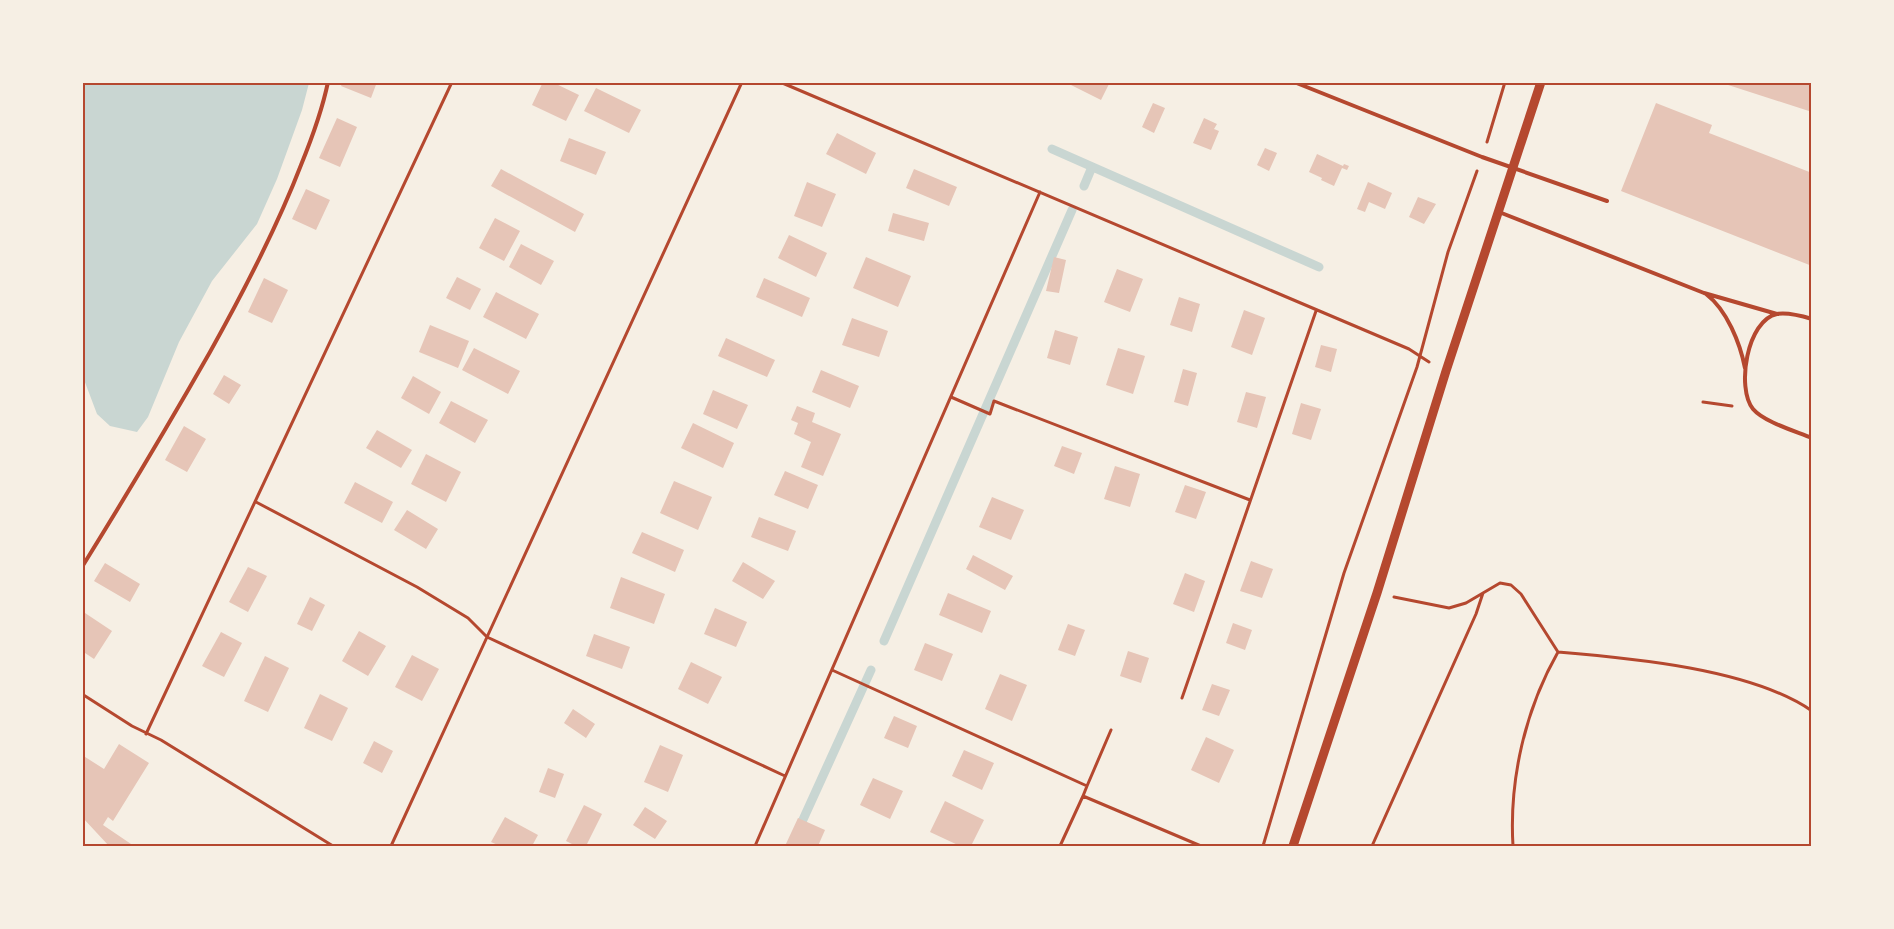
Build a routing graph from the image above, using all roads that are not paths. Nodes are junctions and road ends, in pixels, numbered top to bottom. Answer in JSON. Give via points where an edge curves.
{"nodes":[{"id":1,"x":328,"y":82,"type":"edge"},
{"id":2,"x":1294,"y":82,"type":"edge"},
{"id":3,"x":1541,"y":82,"type":"edge"},
{"id":4,"x":1514,"y":168,"type":"junction"},
{"id":5,"x":1607,"y":201,"type":"dead end"},
{"id":6,"x":1499,"y":212,"type":"junction"},
{"id":7,"x":1704,"y":293,"type":"junction"},
{"id":8,"x":1777,"y":314,"type":"junction"},
{"id":9,"x":1812,"y":319,"type":"edge"},
{"id":10,"x":1746,"y":376,"type":"junction"},
{"id":11,"x":1812,"y":438,"type":"edge"},
{"id":12,"x":82,"y":567,"type":"edge"},
{"id":13,"x":1293,"y":846,"type":"edge"}],
"edges":[{"from":1,"to":12,"type":"lane","via":[[288,200],[255,271],[156,446]]},
{"from":2,"to":4,"type":"lane"},
{"from":3,"to":4,"type":"street"},
{"from":4,"to":5,"type":"lane"},
{"from":4,"to":6,"type":"street"},
{"from":6,"to":7,"type":"lane"},
{"from":6,"to":13,"type":"street"},
{"from":7,"to":8,"type":"lane"},
{"from":7,"to":10,"type":"lane","via":[[1725,317],[1740,350]]},
{"from":8,"to":9,"type":"lane"},
{"from":8,"to":10,"type":"lane","via":[[1767,318],[1756,330],[1749,350]]},
{"from":10,"to":11,"type":"lane","via":[[1753,409]]}]}
